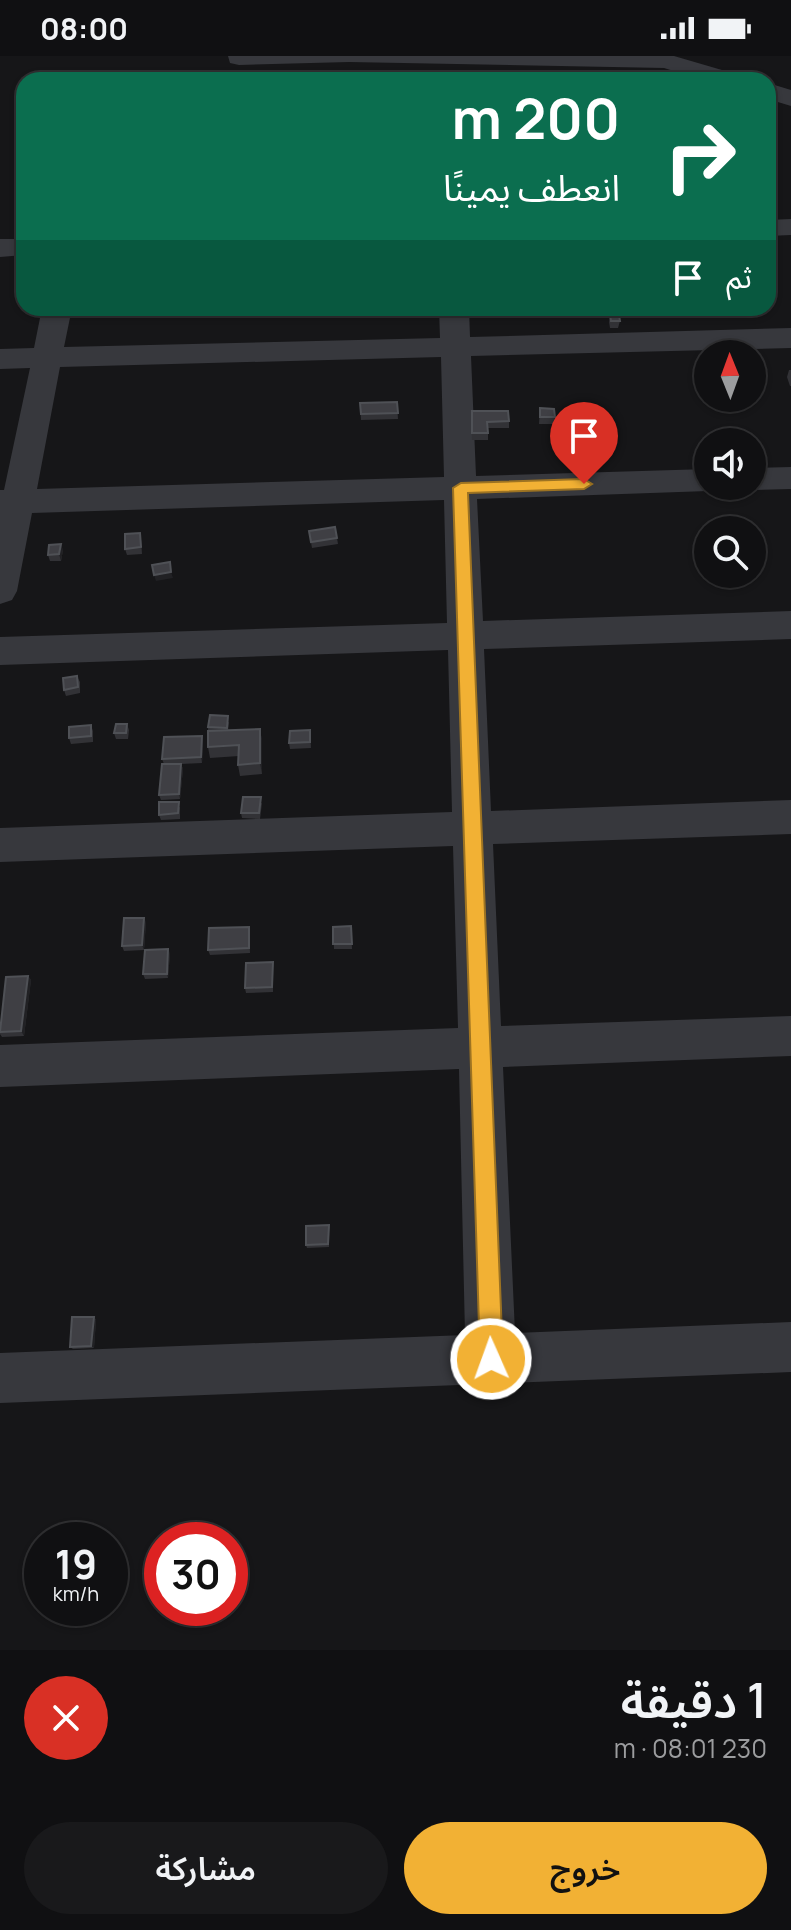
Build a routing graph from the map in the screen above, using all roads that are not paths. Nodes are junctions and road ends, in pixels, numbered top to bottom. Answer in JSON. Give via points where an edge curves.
{"nodes":[{"id":1,"x":345,"y":56,"type":"edge"},
{"id":2,"x":353,"y":56,"type":"edge"},
{"id":3,"x":232,"y":57,"type":"edge"},
{"id":4,"x":284,"y":72,"type":"edge"},
{"id":5,"x":703,"y":72,"type":"edge"},
{"id":6,"x":55,"y":316,"type":"edge"},
{"id":7,"x":454,"y":316,"type":"edge"},
{"id":8,"x":791,"y":338,"type":"edge"},
{"id":9,"x":456,"y":347,"type":"junction"},
{"id":10,"x":47,"y":358,"type":"junction"},
{"id":11,"x":0,"y":359,"type":"edge"},
{"id":12,"x":791,"y":478,"type":"edge"},
{"id":13,"x":766,"y":479,"type":"edge"},
{"id":14,"x":694,"y":480,"type":"edge"},
{"id":15,"x":461,"y":488,"type":"junction"},
{"id":16,"x":9,"y":502,"type":"edge"},
{"id":17,"x":0,"y":591,"type":"edge"},
{"id":18,"x":791,"y":625,"type":"edge"},
{"id":19,"x":466,"y":636,"type":"junction"},
{"id":20,"x":0,"y":651,"type":"edge"},
{"id":21,"x":791,"y":817,"type":"edge"},
{"id":22,"x":473,"y":828,"type":"junction"},
{"id":23,"x":0,"y":845,"type":"edge"},
{"id":24,"x":791,"y":1036,"type":"edge"},
{"id":25,"x":480,"y":1046,"type":"junction"},
{"id":26,"x":0,"y":1066,"type":"edge"},
{"id":27,"x":791,"y":1347,"type":"edge"},
{"id":28,"x":491,"y":1359,"type":"junction"},
{"id":29,"x":0,"y":1378,"type":"edge"}],
"edges":[{"from":1,"to":3,"type":"street"},
{"from":2,"to":5,"type":"street","via":[[665,61]]},
{"from":3,"to":4,"type":"street"},
{"from":6,"to":10,"type":"street"},
{"from":7,"to":9,"type":"street"},
{"from":8,"to":9,"type":"street"},
{"from":9,"to":10,"type":"street"},
{"from":9,"to":15,"type":"street"},
{"from":10,"to":11,"type":"street"},
{"from":10,"to":16,"type":"street"},
{"from":12,"to":13,"type":"street"},
{"from":14,"to":15,"type":"street"},
{"from":15,"to":16,"type":"street"},
{"from":15,"to":19,"type":"street"},
{"from":16,"to":17,"type":"street"},
{"from":18,"to":19,"type":"street"},
{"from":19,"to":20,"type":"street"},
{"from":19,"to":22,"type":"street"},
{"from":21,"to":22,"type":"street"},
{"from":22,"to":23,"type":"street"},
{"from":22,"to":25,"type":"street"},
{"from":24,"to":25,"type":"street"},
{"from":25,"to":26,"type":"street"},
{"from":25,"to":28,"type":"street"},
{"from":27,"to":28,"type":"street"},
{"from":28,"to":29,"type":"street"}]}
